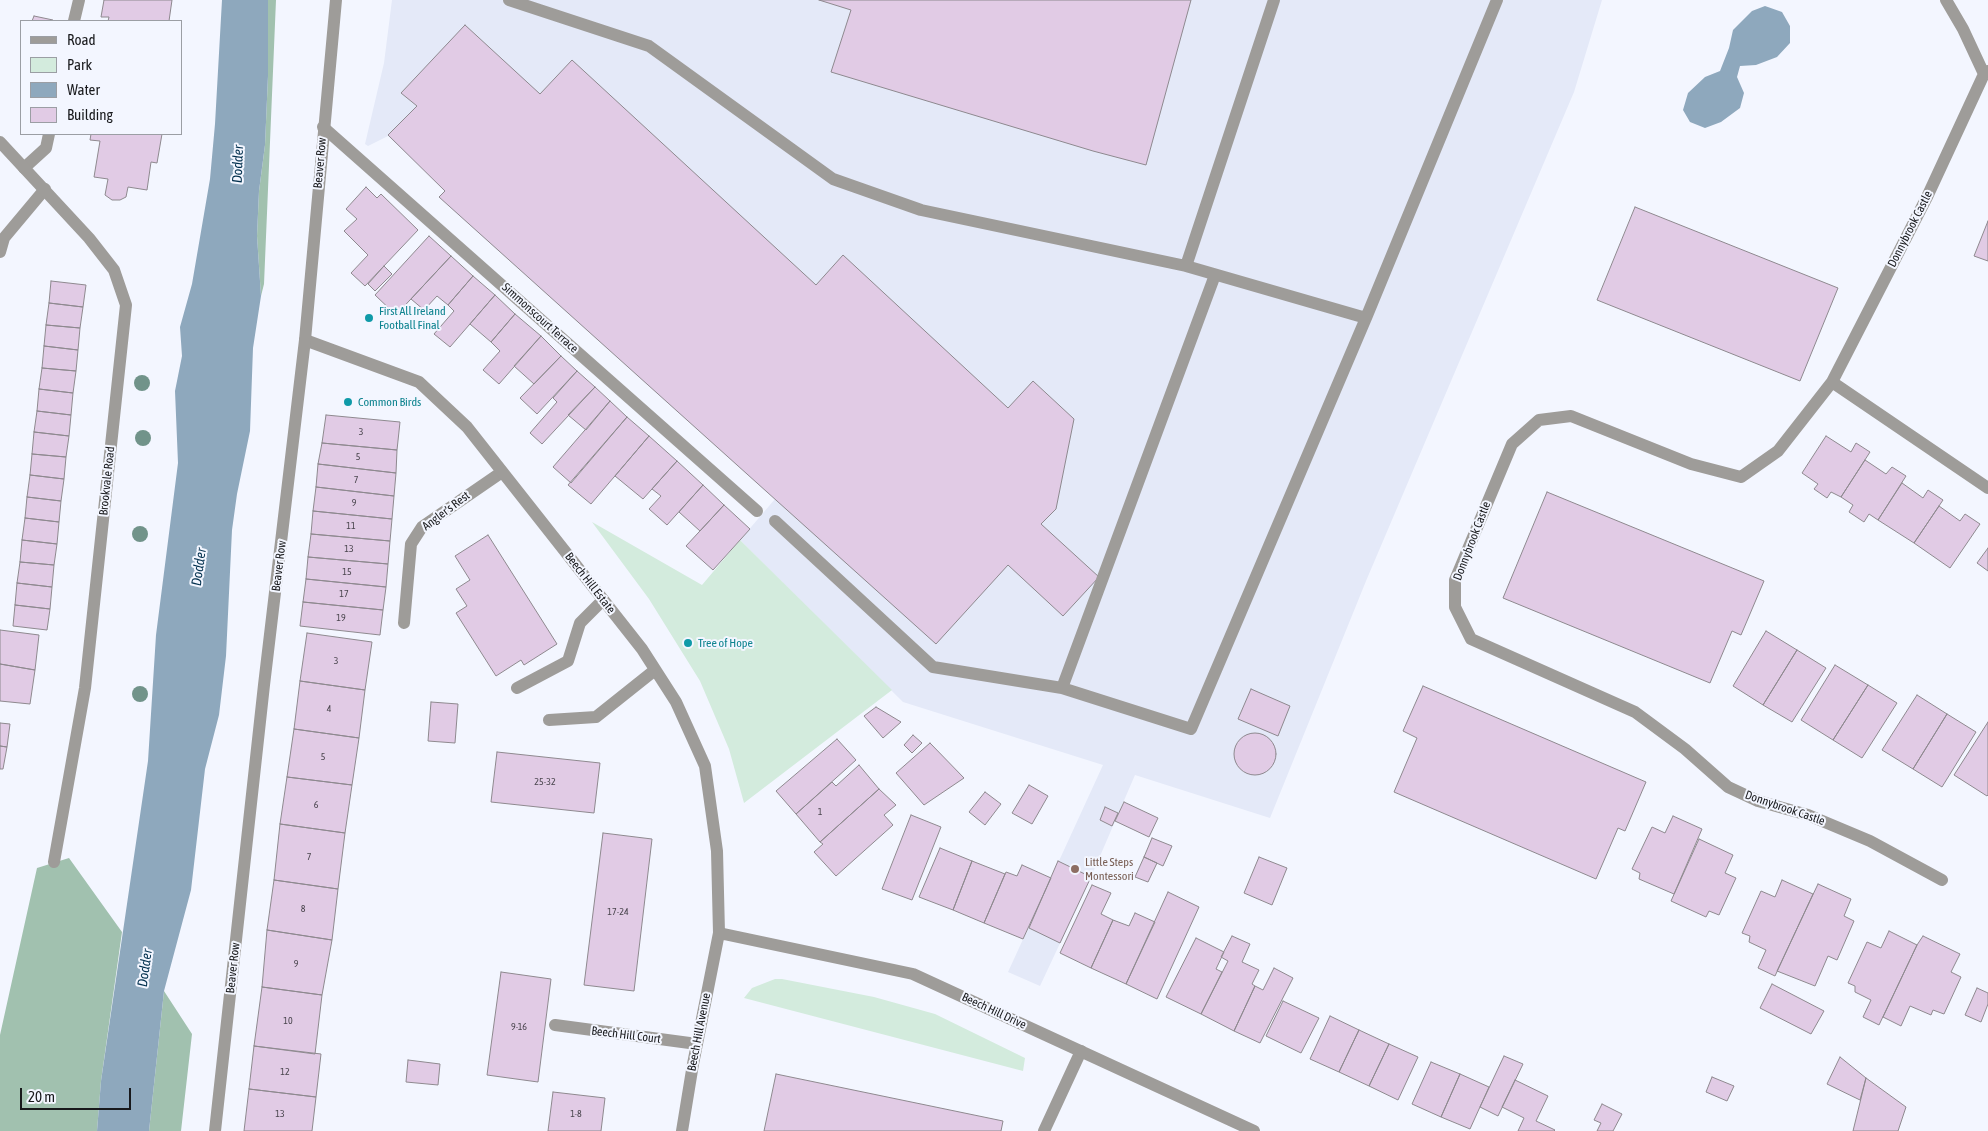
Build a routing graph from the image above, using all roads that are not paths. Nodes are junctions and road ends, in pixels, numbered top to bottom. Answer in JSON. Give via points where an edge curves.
{"nodes":[{"id":1,"x":79,"y":0,"type":"edge"},
{"id":2,"x":336,"y":0,"type":"edge"},
{"id":3,"x":510,"y":0,"type":"edge"},
{"id":4,"x":1274,"y":0,"type":"edge"},
{"id":5,"x":1497,"y":0,"type":"edge"},
{"id":6,"x":1946,"y":0,"type":"edge"},
{"id":7,"x":74,"y":20,"type":"edge"},
{"id":8,"x":1986,"y":72,"type":"edge"},
{"id":9,"x":323,"y":126,"type":"junction"},
{"id":10,"x":49,"y":135,"type":"edge"},
{"id":11,"x":0,"y":142,"type":"edge"},
{"id":12,"x":24,"y":168,"type":"junction"},
{"id":13,"x":45,"y":189,"type":"junction"},
{"id":14,"x":0,"y":252,"type":"edge"},
{"id":15,"x":1186,"y":266,"type":"junction"},
{"id":16,"x":1215,"y":274,"type":"junction"},
{"id":17,"x":1366,"y":318,"type":"junction"},
{"id":18,"x":305,"y":340,"type":"junction"},
{"id":19,"x":1832,"y":382,"type":"junction"},
{"id":20,"x":502,"y":472,"type":"junction"},
{"id":21,"x":1988,"y":488,"type":"edge"},
{"id":22,"x":757,"y":511,"type":"dead end"},
{"id":23,"x":775,"y":521,"type":"dead end"},
{"id":24,"x":603,"y":600,"type":"junction"},
{"id":25,"x":404,"y":623,"type":"dead end"},
{"id":26,"x":656,"y":670,"type":"junction"},
{"id":27,"x":517,"y":688,"type":"dead end"},
{"id":28,"x":1062,"y":688,"type":"junction"},
{"id":29,"x":549,"y":720,"type":"dead end"},
{"id":30,"x":54,"y":862,"type":"dead end"},
{"id":31,"x":1942,"y":880,"type":"dead end"},
{"id":32,"x":719,"y":934,"type":"junction"},
{"id":33,"x":555,"y":1026,"type":"dead end"},
{"id":34,"x":697,"y":1044,"type":"junction"},
{"id":35,"x":1080,"y":1051,"type":"junction"},
{"id":36,"x":215,"y":1131,"type":"edge"},
{"id":37,"x":682,"y":1131,"type":"edge"},
{"id":38,"x":1044,"y":1131,"type":"edge"},
{"id":39,"x":1254,"y":1131,"type":"edge"}],
"edges":[{"from":1,"to":7,"type":"street"},
{"from":2,"to":9,"type":"street","name":"Beaver Row"},
{"from":3,"to":15,"type":"street","via":[[649,46],[833,179],[922,210]]},
{"from":4,"to":15,"type":"street"},
{"from":5,"to":17,"type":"street"},
{"from":6,"to":8,"type":"street","name":"Donnybrook Castle"},
{"from":8,"to":19,"type":"street","name":"Donnybrook Castle","via":[[1927,197]]},
{"from":9,"to":18,"type":"street","name":"Beaver Row"},
{"from":9,"to":22,"type":"street","name":"Simmonscourt Terrace"},
{"from":10,"to":12,"type":"street","via":[[46,148]]},
{"from":11,"to":12,"type":"street","name":"Brookvale Road"},
{"from":12,"to":13,"type":"street","name":"Brookvale Road"},
{"from":13,"to":14,"type":"street","via":[[4,238]]},
{"from":13,"to":30,"type":"street","name":"Brookvale Road","via":[[114,270],[126,305],[86,688]]},
{"from":15,"to":16,"type":"street"},
{"from":16,"to":17,"type":"street"},
{"from":16,"to":28,"type":"street"},
{"from":17,"to":28,"type":"street","via":[[1191,729]]},
{"from":18,"to":20,"type":"street","name":"Beech Hill Estate","via":[[419,382],[467,428]]},
{"from":18,"to":36,"type":"street","name":"Beaver Row"},
{"from":19,"to":21,"type":"street"},
{"from":19,"to":31,"type":"street","name":"Donnybrook Castle","via":[[1778,451],[1741,478],[1691,464],[1571,416],[1538,420],[1512,444],[1455,580],[1454,607],[1471,638],[1635,712],[1685,749],[1728,787],[1758,801],[1808,815],[1870,842]]},
{"from":20,"to":24,"type":"street","name":"Beech Hill Estate"},
{"from":20,"to":25,"type":"street","name":"Angler's Rest","via":[[422,527],[411,544]]},
{"from":23,"to":28,"type":"street","via":[[933,667]]},
{"from":24,"to":26,"type":"street","name":"Beech Hill Estate"},
{"from":24,"to":27,"type":"street","via":[[580,623],[568,661]]},
{"from":26,"to":29,"type":"street","via":[[596,717]]},
{"from":26,"to":32,"type":"street","name":"Beech Hill Estate","via":[[676,702],[705,766],[717,851]]},
{"from":32,"to":34,"type":"street","name":"Beech Hill Avenue"},
{"from":32,"to":35,"type":"street","name":"Beech Hill Drive","via":[[913,974]]},
{"from":33,"to":34,"type":"street","name":"Beech Hill Court"},
{"from":34,"to":37,"type":"street","name":"Beech Hill Avenue"},
{"from":35,"to":38,"type":"street"},
{"from":35,"to":39,"type":"street","name":"Beech Hill Drive"}]}
